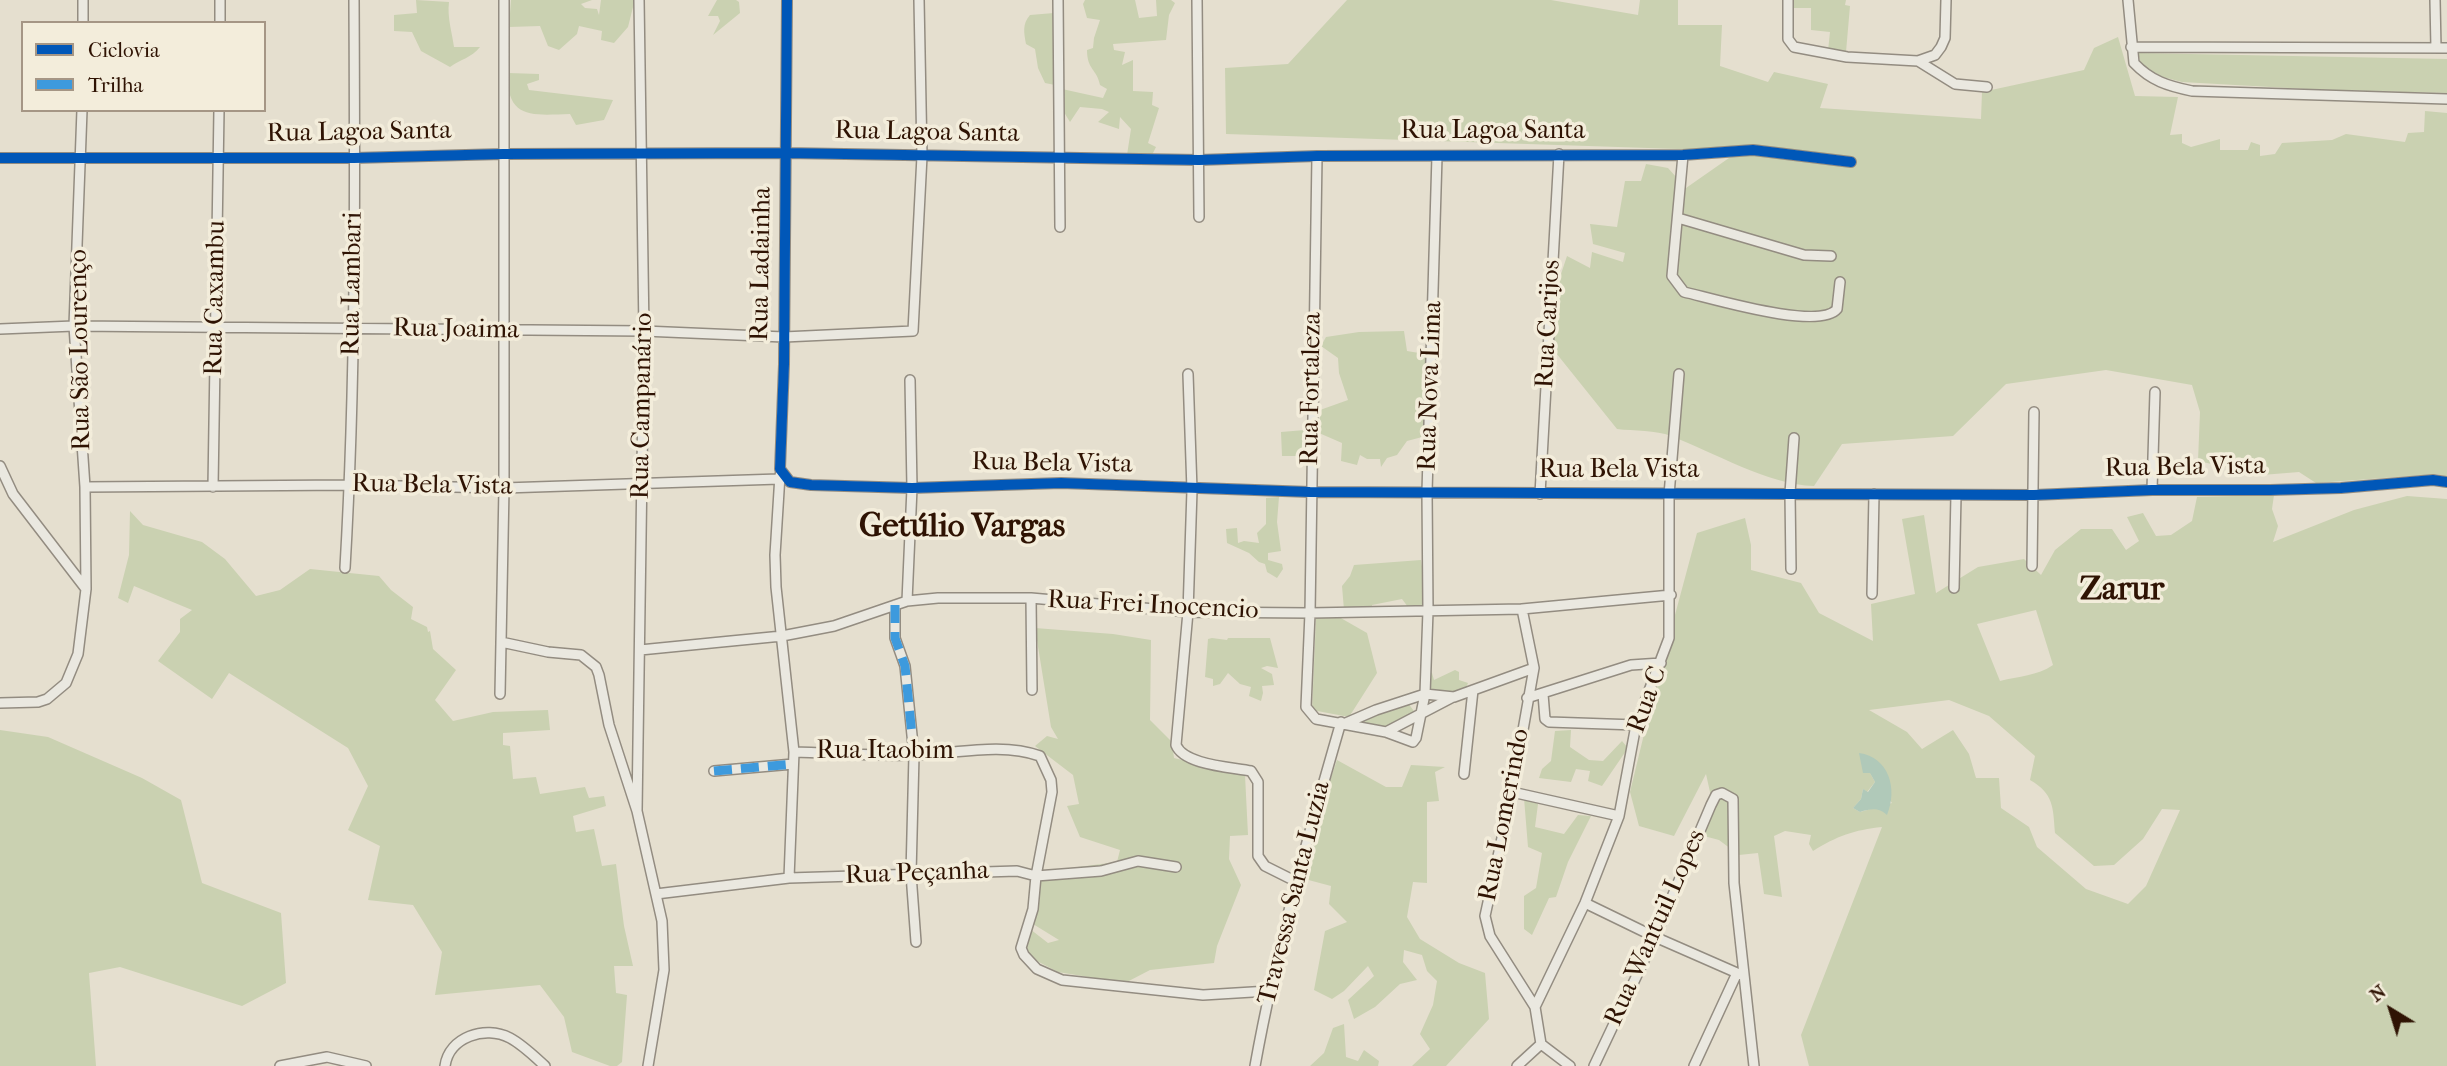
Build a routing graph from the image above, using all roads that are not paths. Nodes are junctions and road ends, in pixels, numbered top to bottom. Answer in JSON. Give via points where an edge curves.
{"nodes":[{"id":1,"x":83,"y":0,"type":"edge"},
{"id":2,"x":220,"y":0,"type":"edge"},
{"id":3,"x":354,"y":0,"type":"edge"},
{"id":4,"x":504,"y":0,"type":"edge"},
{"id":5,"x":639,"y":0,"type":"edge"},
{"id":6,"x":787,"y":0,"type":"edge"},
{"id":7,"x":919,"y":0,"type":"edge"},
{"id":8,"x":1058,"y":0,"type":"edge"},
{"id":9,"x":1197,"y":0,"type":"edge"},
{"id":10,"x":1788,"y":0,"type":"edge"},
{"id":11,"x":1946,"y":0,"type":"edge"},
{"id":12,"x":2128,"y":0,"type":"edge"},
{"id":13,"x":2435,"y":0,"type":"edge"},
{"id":14,"x":83,"y":21,"type":"edge"},
{"id":15,"x":220,"y":21,"type":"edge"},
{"id":16,"x":2131,"y":47,"type":"junction"},
{"id":17,"x":2436,"y":48,"type":"junction"},
{"id":18,"x":2447,"y":48,"type":"edge"},
{"id":19,"x":1918,"y":61,"type":"junction"},
{"id":20,"x":1987,"y":87,"type":"dead end"},
{"id":21,"x":2447,"y":99,"type":"edge"},
{"id":22,"x":82,"y":112,"type":"edge"},
{"id":23,"x":219,"y":112,"type":"edge"},
{"id":24,"x":503,"y":153,"type":"junction"},
{"id":25,"x":643,"y":153,"type":"junction"},
{"id":26,"x":786,"y":153,"type":"junction"},
{"id":27,"x":1559,"y":154,"type":"junction"},
{"id":28,"x":1682,"y":155,"type":"junction"},
{"id":29,"x":922,"y":156,"type":"junction"},
{"id":30,"x":1317,"y":156,"type":"junction"},
{"id":31,"x":1437,"y":156,"type":"junction"},
{"id":32,"x":1058,"y":157,"type":"junction"},
{"id":33,"x":0,"y":158,"type":"edge"},
{"id":34,"x":81,"y":158,"type":"junction"},
{"id":35,"x":219,"y":158,"type":"junction"},
{"id":36,"x":354,"y":158,"type":"junction"},
{"id":37,"x":1199,"y":160,"type":"junction"},
{"id":38,"x":1851,"y":162,"type":"dead end"},
{"id":39,"x":1199,"y":217,"type":"dead end"},
{"id":40,"x":1678,"y":218,"type":"junction"},
{"id":41,"x":1060,"y":227,"type":"dead end"},
{"id":42,"x":1831,"y":256,"type":"dead end"},
{"id":43,"x":1840,"y":282,"type":"dead end"},
{"id":44,"x":74,"y":326,"type":"junction"},
{"id":45,"x":215,"y":327,"type":"junction"},
{"id":46,"x":0,"y":329,"type":"edge"},
{"id":47,"x":352,"y":329,"type":"junction"},
{"id":48,"x":503,"y":331,"type":"junction"},
{"id":49,"x":644,"y":331,"type":"junction"},
{"id":50,"x":784,"y":337,"type":"junction"},
{"id":51,"x":1188,"y":374,"type":"dead end"},
{"id":52,"x":1679,"y":374,"type":"dead end"},
{"id":53,"x":910,"y":380,"type":"dead end"},
{"id":54,"x":2155,"y":392,"type":"dead end"},
{"id":55,"x":2034,"y":412,"type":"dead end"},
{"id":56,"x":1794,"y":439,"type":"dead end"},
{"id":57,"x":0,"y":466,"type":"edge"},
{"id":58,"x":780,"y":474,"type":"junction"},
{"id":59,"x":642,"y":482,"type":"junction"},
{"id":60,"x":2447,"y":482,"type":"edge"},
{"id":61,"x":349,"y":485,"type":"junction"},
{"id":62,"x":213,"y":486,"type":"junction"},
{"id":63,"x":85,"y":487,"type":"junction"},
{"id":64,"x":504,"y":488,"type":"junction"},
{"id":65,"x":912,"y":488,"type":"junction"},
{"id":66,"x":1192,"y":489,"type":"junction"},
{"id":67,"x":2152,"y":490,"type":"junction"},
{"id":68,"x":1310,"y":492,"type":"junction"},
{"id":69,"x":1427,"y":492,"type":"junction"},
{"id":70,"x":1790,"y":493,"type":"junction"},
{"id":71,"x":1540,"y":494,"type":"junction"},
{"id":72,"x":1669,"y":495,"type":"junction"},
{"id":73,"x":1874,"y":495,"type":"junction"},
{"id":74,"x":1956,"y":495,"type":"junction"},
{"id":75,"x":2034,"y":495,"type":"junction"},
{"id":76,"x":2032,"y":566,"type":"dead end"},
{"id":77,"x":345,"y":568,"type":"dead end"},
{"id":78,"x":1791,"y":569,"type":"dead end"},
{"id":79,"x":1954,"y":588,"type":"dead end"},
{"id":80,"x":86,"y":589,"type":"junction"},
{"id":81,"x":1872,"y":594,"type":"dead end"},
{"id":82,"x":1671,"y":596,"type":"junction"},
{"id":83,"x":1031,"y":598,"type":"junction"},
{"id":84,"x":907,"y":601,"type":"junction"},
{"id":85,"x":895,"y":605,"type":"junction"},
{"id":86,"x":1522,"y":608,"type":"junction"},
{"id":87,"x":1428,"y":611,"type":"junction"},
{"id":88,"x":1188,"y":612,"type":"junction"},
{"id":89,"x":1310,"y":613,"type":"junction"},
{"id":90,"x":782,"y":636,"type":"junction"},
{"id":91,"x":501,"y":642,"type":"junction"},
{"id":92,"x":640,"y":650,"type":"junction"},
{"id":93,"x":1661,"y":663,"type":"junction"},
{"id":94,"x":1534,"y":668,"type":"junction"},
{"id":95,"x":1032,"y":690,"type":"dead end"},
{"id":96,"x":1473,"y":690,"type":"junction"},
{"id":97,"x":500,"y":694,"type":"dead end"},
{"id":98,"x":1425,"y":694,"type":"junction"},
{"id":99,"x":1543,"y":694,"type":"junction"},
{"id":100,"x":1454,"y":697,"type":"junction"},
{"id":101,"x":1527,"y":698,"type":"junction"},
{"id":102,"x":0,"y":703,"type":"edge"},
{"id":103,"x":1420,"y":715,"type":"junction"},
{"id":104,"x":1343,"y":723,"type":"junction"},
{"id":105,"x":1636,"y":725,"type":"junction"},
{"id":106,"x":1386,"y":732,"type":"junction"},
{"id":107,"x":1414,"y":740,"type":"joint"},
{"id":108,"x":794,"y":752,"type":"junction"},
{"id":109,"x":914,"y":755,"type":"junction"},
{"id":110,"x":793,"y":764,"type":"junction"},
{"id":111,"x":714,"y":771,"type":"dead end"},
{"id":112,"x":1464,"y":774,"type":"dead end"},
{"id":113,"x":1512,"y":792,"type":"junction"},
{"id":114,"x":637,"y":811,"type":"junction"},
{"id":115,"x":1619,"y":816,"type":"junction"},
{"id":116,"x":1176,"y":867,"type":"dead end"},
{"id":117,"x":911,"y":874,"type":"junction"},
{"id":118,"x":1036,"y":876,"type":"junction"},
{"id":119,"x":789,"y":878,"type":"junction"},
{"id":120,"x":1295,"y":881,"type":"junction"},
{"id":121,"x":656,"y":894,"type":"junction"},
{"id":122,"x":1585,"y":903,"type":"junction"},
{"id":123,"x":1655,"y":937,"type":"junction"},
{"id":124,"x":916,"y":942,"type":"dead end"},
{"id":125,"x":1741,"y":974,"type":"junction"},
{"id":126,"x":1269,"y":991,"type":"junction"},
{"id":127,"x":1535,"y":1007,"type":"junction"},
{"id":128,"x":1541,"y":1044,"type":"junction"},
{"id":129,"x":280,"y":1066,"type":"edge"},
{"id":130,"x":366,"y":1066,"type":"edge"},
{"id":131,"x":445,"y":1066,"type":"edge"},
{"id":132,"x":545,"y":1066,"type":"edge"},
{"id":133,"x":648,"y":1066,"type":"edge"},
{"id":134,"x":1255,"y":1066,"type":"edge"},
{"id":135,"x":1517,"y":1066,"type":"edge"},
{"id":136,"x":1570,"y":1066,"type":"edge"},
{"id":137,"x":1594,"y":1066,"type":"edge"},
{"id":138,"x":1694,"y":1066,"type":"edge"},
{"id":139,"x":1754,"y":1066,"type":"edge"}],
"edges":[{"from":1,"to":14,"type":"street"},
{"from":2,"to":15,"type":"street"},
{"from":3,"to":36,"type":"street","name":"Rua Lambari"},
{"from":4,"to":24,"type":"street"},
{"from":5,"to":25,"type":"street","name":"Rua Campanário"},
{"from":6,"to":26,"type":"street","name":"Rua Ladainha"},
{"from":7,"to":29,"type":"street"},
{"from":8,"to":32,"type":"street"},
{"from":9,"to":37,"type":"street"},
{"from":10,"to":19,"type":"street","via":[[1789,43],[1794,47],[1847,57]]},
{"from":11,"to":19,"type":"street","via":[[1945,37],[1937,52]]},
{"from":12,"to":16,"type":"street"},
{"from":13,"to":17,"type":"street"},
{"from":16,"to":17,"type":"street"},
{"from":16,"to":21,"type":"street","via":[[2134,62],[2152,79],[2192,91]]},
{"from":17,"to":18,"type":"street"},
{"from":19,"to":20,"type":"street","via":[[1955,85]]},
{"from":22,"to":34,"type":"street","name":"Rua São Lourenço"},
{"from":23,"to":35,"type":"street","name":"Rua Caxambu"},
{"from":24,"to":25,"type":"street","name":"Rua Lagoa Santa"},
{"from":24,"to":36,"type":"street","name":"Rua Lagoa Santa"},
{"from":24,"to":48,"type":"street"},
{"from":25,"to":26,"type":"street","name":"Rua Lagoa Santa"},
{"from":25,"to":49,"type":"street","name":"Rua Campanário"},
{"from":26,"to":29,"type":"street","name":"Rua Lagoa Santa"},
{"from":26,"to":50,"type":"street","name":"Rua Ladainha"},
{"from":27,"to":28,"type":"street","name":"Rua Lagoa Santa"},
{"from":27,"to":31,"type":"street","name":"Rua Lagoa Santa"},
{"from":27,"to":71,"type":"street","name":"Rua Carijos"},
{"from":28,"to":38,"type":"street","name":"Rua Lagoa Santa","via":[[1754,150]]},
{"from":28,"to":40,"type":"street"},
{"from":29,"to":32,"type":"street","name":"Rua Lagoa Santa"},
{"from":29,"to":50,"type":"street","name":"Rua Joaima","via":[[913,331]]},
{"from":30,"to":31,"type":"street","name":"Rua Lagoa Santa"},
{"from":30,"to":37,"type":"street","name":"Rua Lagoa Santa"},
{"from":30,"to":68,"type":"street","name":"Rua Fortaleza"},
{"from":31,"to":69,"type":"street","name":"Rua Nova Lima"},
{"from":32,"to":37,"type":"street","name":"Rua Lagoa Santa"},
{"from":32,"to":41,"type":"street"},
{"from":33,"to":34,"type":"street","name":"Rua Lagoa Santa"},
{"from":34,"to":35,"type":"street","name":"Rua Lagoa Santa"},
{"from":34,"to":44,"type":"street","name":"Rua São Lourenço"},
{"from":35,"to":36,"type":"street","name":"Rua Lagoa Santa"},
{"from":35,"to":45,"type":"street","name":"Rua Caxambu"},
{"from":36,"to":47,"type":"street","name":"Rua Lambari"},
{"from":37,"to":39,"type":"street"},
{"from":40,"to":42,"type":"street","via":[[1804,254]]},
{"from":40,"to":43,"type":"street","via":[[1672,276],[1684,292],[1786,316],[1826,316],[1837,309]]},
{"from":44,"to":45,"type":"street","name":"Rua Joaima"},
{"from":44,"to":46,"type":"street","name":"Rua Joaima"},
{"from":44,"to":63,"type":"street","name":"Rua São Lourenço"},
{"from":45,"to":47,"type":"street","name":"Rua Joaima"},
{"from":45,"to":62,"type":"street","name":"Rua Caxambu"},
{"from":47,"to":48,"type":"street","name":"Rua Joaima"},
{"from":47,"to":61,"type":"street","name":"Rua Lambari"},
{"from":48,"to":49,"type":"street","name":"Rua Joaima"},
{"from":48,"to":64,"type":"street"},
{"from":49,"to":50,"type":"street","name":"Rua Joaima"},
{"from":49,"to":59,"type":"street","name":"Rua Campanário"},
{"from":50,"to":58,"type":"street","name":"Rua Ladainha"},
{"from":51,"to":66,"type":"street"},
{"from":52,"to":72,"type":"street","name":"Rua C"},
{"from":53,"to":65,"type":"street"},
{"from":54,"to":67,"type":"street"},
{"from":55,"to":75,"type":"street"},
{"from":56,"to":70,"type":"street"},
{"from":57,"to":80,"type":"street","via":[[13,494]]},
{"from":58,"to":59,"type":"street","name":"Rua Bela Vista"},
{"from":58,"to":65,"type":"street","name":"Rua Bela Vista","via":[[790,482],[811,485]]},
{"from":58,"to":90,"type":"street","name":"Rua Ladainha","via":[[775,555]]},
{"from":59,"to":64,"type":"street","name":"Rua Bela Vista"},
{"from":59,"to":92,"type":"street","name":"Rua Campanário"},
{"from":60,"to":67,"type":"street","name":"Rua Bela Vista"},
{"from":61,"to":62,"type":"street","name":"Rua Bela Vista"},
{"from":61,"to":64,"type":"street","name":"Rua Bela Vista"},
{"from":61,"to":77,"type":"street","name":"Rua Lambari"},
{"from":62,"to":63,"type":"street","name":"Rua Bela Vista"},
{"from":63,"to":80,"type":"street","name":"Rua São Lourenço"},
{"from":64,"to":91,"type":"street"},
{"from":65,"to":66,"type":"street","name":"Rua Bela Vista","via":[[1061,483]]},
{"from":65,"to":84,"type":"street"},
{"from":66,"to":68,"type":"street","name":"Rua Bela Vista"},
{"from":66,"to":88,"type":"street"},
{"from":67,"to":75,"type":"street","name":"Rua Bela Vista"},
{"from":68,"to":69,"type":"street","name":"Rua Bela Vista"},
{"from":68,"to":89,"type":"street","name":"Rua Fortaleza"},
{"from":69,"to":71,"type":"street","name":"Rua Bela Vista"},
{"from":69,"to":87,"type":"street","name":"Rua Nova Lima"},
{"from":70,"to":72,"type":"street","name":"Rua Bela Vista"},
{"from":70,"to":73,"type":"street","name":"Rua Bela Vista"},
{"from":70,"to":78,"type":"street"},
{"from":71,"to":72,"type":"street","name":"Rua Bela Vista"},
{"from":72,"to":82,"type":"street","name":"Rua C"},
{"from":73,"to":74,"type":"street","name":"Rua Bela Vista"},
{"from":73,"to":81,"type":"street"},
{"from":74,"to":75,"type":"street","name":"Rua Bela Vista"},
{"from":74,"to":79,"type":"street"},
{"from":75,"to":76,"type":"street"},
{"from":80,"to":102,"type":"street","name":"Rua São Lourenço","via":[[78,654],[66,683],[38,702]]},
{"from":82,"to":86,"type":"street","name":"Rua Frei Inocencio"},
{"from":82,"to":93,"type":"street","name":"Rua C","via":[[1669,638]]},
{"from":83,"to":84,"type":"street","name":"Rua Frei Inocencio"},
{"from":83,"to":88,"type":"street","name":"Rua Frei Inocencio"},
{"from":83,"to":95,"type":"street"},
{"from":84,"to":85,"type":"street","name":"Rua Frei Inocencio"},
{"from":85,"to":90,"type":"street","name":"Rua Frei Inocencio","via":[[834,626]]},
{"from":85,"to":109,"type":"street","via":[[895,638],[905,666]]},
{"from":86,"to":87,"type":"street","name":"Rua Frei Inocencio"},
{"from":86,"to":94,"type":"street"},
{"from":87,"to":89,"type":"street","name":"Rua Frei Inocencio"},
{"from":87,"to":98,"type":"street","name":"Rua Nova Lima"},
{"from":88,"to":89,"type":"street","name":"Rua Frei Inocencio"},
{"from":88,"to":120,"type":"street","via":[[1179,751],[1189,759],[1254,774],[1258,782],[1258,856],[1265,866]]},
{"from":89,"to":104,"type":"street","name":"Rua Fortaleza","via":[[1306,708],[1316,719]]},
{"from":90,"to":92,"type":"street","name":"Rua Frei Inocencio"},
{"from":90,"to":108,"type":"street","name":"Rua Ladainha"},
{"from":91,"to":97,"type":"street"},
{"from":91,"to":114,"type":"street","name":"Rua Campanário","via":[[581,655],[596,667]]},
{"from":92,"to":114,"type":"street","name":"Rua Campanário"},
{"from":93,"to":99,"type":"street","via":[[1631,665]]},
{"from":93,"to":105,"type":"street","name":"Rua C"},
{"from":94,"to":96,"type":"street"},
{"from":94,"to":101,"type":"street","name":"Rua Lomerindo"},
{"from":96,"to":100,"type":"street"},
{"from":96,"to":112,"type":"street"},
{"from":98,"to":100,"type":"street"},
{"from":98,"to":103,"type":"street","name":"Rua Nova Lima"},
{"from":98,"to":104,"type":"street"},
{"from":99,"to":101,"type":"street"},
{"from":99,"to":105,"type":"street","via":[[1549,722]]},
{"from":100,"to":103,"type":"street"},
{"from":101,"to":113,"type":"street","name":"Rua Lomerindo"},
{"from":103,"to":106,"type":"street"},
{"from":103,"to":107,"type":"street","name":"Rua Nova Lima"},
{"from":104,"to":106,"type":"street","name":"Rua Fortaleza"},
{"from":104,"to":120,"type":"street","name":"Travessa Santa Luzia"},
{"from":105,"to":115,"type":"street","name":"Rua C"},
{"from":106,"to":107,"type":"street","name":"Rua Fortaleza"},
{"from":108,"to":109,"type":"street","name":"Rua Itaobim"},
{"from":108,"to":110,"type":"street","name":"Rua Ladainha"},
{"from":109,"to":117,"type":"street"},
{"from":109,"to":118,"type":"street","name":"Rua Itaobim","via":[[1026,751],[1040,756],[1052,792]]},
{"from":110,"to":111,"type":"street","name":"Rua Itaobim"},
{"from":110,"to":119,"type":"street","name":"Rua Ladainha"},
{"from":113,"to":115,"type":"street"},
{"from":113,"to":127,"type":"street","name":"Rua Lomerindo","via":[[1486,927]]},
{"from":114,"to":121,"type":"street","name":"Rua Campanário"},
{"from":115,"to":122,"type":"street","name":"Rua C"},
{"from":116,"to":118,"type":"street","name":"Rua Peçanha","via":[[1138,861],[1101,871]]},
{"from":117,"to":118,"type":"street","name":"Rua Peçanha","via":[[1017,871]]},
{"from":117,"to":119,"type":"street","name":"Rua Peçanha"},
{"from":117,"to":124,"type":"street"},
{"from":118,"to":126,"type":"street","name":"Rua Itaobim","via":[[1033,909],[1021,948],[1045,973],[1062,980],[1203,995]]},
{"from":119,"to":121,"type":"street","name":"Rua Peçanha"},
{"from":120,"to":126,"type":"street","name":"Travessa Santa Luzia"},
{"from":121,"to":133,"type":"street","name":"Rua Campanário","via":[[664,970]]},
{"from":122,"to":123,"type":"street"},
{"from":122,"to":127,"type":"street","name":"Rua C"},
{"from":123,"to":125,"type":"street"},
{"from":123,"to":125,"type":"street","name":"Rua Wantuil Lopes","via":[[1711,805],[1722,793],[1733,799]]},
{"from":123,"to":137,"type":"street","name":"Rua Wantuil Lopes"},
{"from":125,"to":138,"type":"street"},
{"from":125,"to":139,"type":"street"},
{"from":126,"to":134,"type":"street","name":"Travessa Santa Luzia"},
{"from":127,"to":128,"type":"street","name":"Rua Lomerindo"},
{"from":128,"to":135,"type":"street"},
{"from":128,"to":136,"type":"street"},
{"from":129,"to":130,"type":"street","via":[[327,1057]]},
{"from":131,"to":132,"type":"street","via":[[458,1041],[494,1033],[510,1038]]}]}
